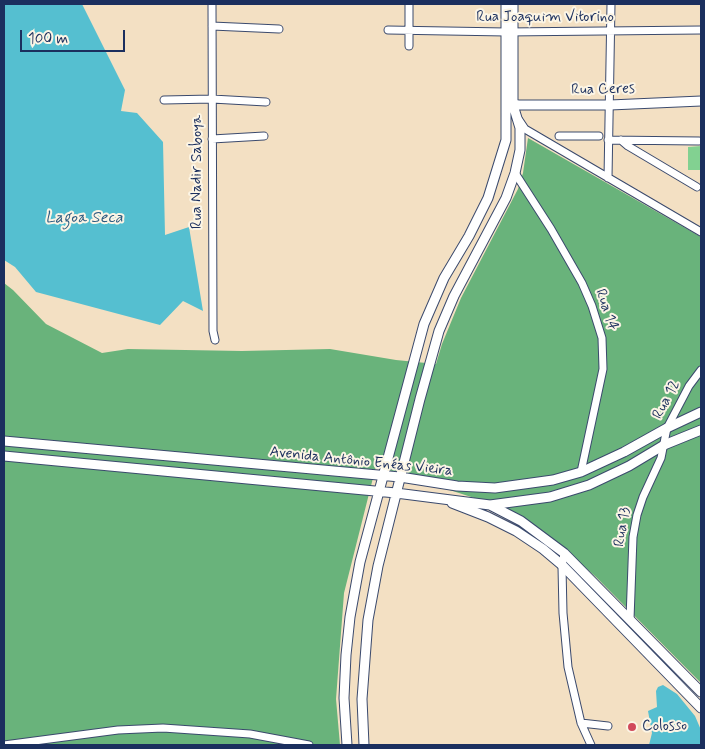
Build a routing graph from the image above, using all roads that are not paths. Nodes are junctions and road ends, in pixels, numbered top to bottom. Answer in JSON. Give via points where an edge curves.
{"nodes":[{"id":1,"x":212,"y":4,"type":"edge"},
{"id":2,"x":409,"y":4,"type":"edge"},
{"id":3,"x":506,"y":4,"type":"edge"},
{"id":4,"x":513,"y":4,"type":"edge"},
{"id":5,"x":611,"y":4,"type":"edge"},
{"id":6,"x":212,"y":26,"type":"junction"},
{"id":7,"x":279,"y":29,"type":"dead end"},
{"id":8,"x":388,"y":30,"type":"dead end"},
{"id":9,"x":701,"y":30,"type":"edge"},
{"id":10,"x":409,"y":31,"type":"junction"},
{"id":11,"x":509,"y":32,"type":"junction"},
{"id":12,"x":611,"y":32,"type":"junction"},
{"id":13,"x":409,"y":46,"type":"dead end"},
{"id":14,"x":212,"y":99,"type":"junction"},
{"id":15,"x":164,"y":100,"type":"dead end"},
{"id":16,"x":701,"y":101,"type":"edge"},
{"id":17,"x":266,"y":102,"type":"dead end"},
{"id":18,"x":510,"y":103,"type":"junction"},
{"id":19,"x":610,"y":104,"type":"junction"},
{"id":20,"x":506,"y":112,"type":"junction"},
{"id":21,"x":518,"y":119,"type":"junction"},
{"id":22,"x":264,"y":136,"type":"dead end"},
{"id":23,"x":560,"y":136,"type":"dead end"},
{"id":24,"x":605,"y":137,"type":"junction"},
{"id":25,"x":212,"y":139,"type":"junction"},
{"id":26,"x":621,"y":140,"type":"junction"},
{"id":27,"x":699,"y":140,"type":"dead end"},
{"id":28,"x":515,"y":173,"type":"junction"},
{"id":29,"x":608,"y":178,"type":"junction"},
{"id":30,"x":697,"y":187,"type":"dead end"},
{"id":31,"x":701,"y":232,"type":"edge"},
{"id":32,"x":215,"y":340,"type":"dead end"},
{"id":33,"x":701,"y":370,"type":"edge"},
{"id":34,"x":701,"y":412,"type":"edge"},
{"id":35,"x":667,"y":428,"type":"junction"},
{"id":36,"x":701,"y":430,"type":"edge"},
{"id":37,"x":4,"y":441,"type":"edge"},
{"id":38,"x":664,"y":445,"type":"junction"},
{"id":39,"x":4,"y":456,"type":"edge"},
{"id":40,"x":581,"y":472,"type":"junction"},
{"id":41,"x":383,"y":477,"type":"junction"},
{"id":42,"x":400,"y":477,"type":"junction"},
{"id":43,"x":379,"y":492,"type":"junction"},
{"id":44,"x":396,"y":492,"type":"junction"},
{"id":45,"x":438,"y":498,"type":"junction"},
{"id":46,"x":490,"y":504,"type":"junction"},
{"id":47,"x":564,"y":553,"type":"junction"},
{"id":48,"x":562,"y":565,"type":"junction"},
{"id":49,"x":630,"y":619,"type":"junction"},
{"id":50,"x":701,"y":692,"type":"edge"},
{"id":51,"x":701,"y":708,"type":"edge"},
{"id":52,"x":581,"y":722,"type":"junction"},
{"id":53,"x":608,"y":726,"type":"dead end"},
{"id":54,"x":4,"y":745,"type":"edge"},
{"id":55,"x":309,"y":745,"type":"edge"},
{"id":56,"x":347,"y":745,"type":"edge"},
{"id":57,"x":364,"y":745,"type":"edge"},
{"id":58,"x":591,"y":745,"type":"edge"}],
"edges":[{"from":1,"to":6,"type":"street","name":"Rua Nadir Saboya"},
{"from":2,"to":10,"type":"street"},
{"from":3,"to":11,"type":"street"},
{"from":4,"to":11,"type":"street"},
{"from":5,"to":12,"type":"street"},
{"from":6,"to":7,"type":"street"},
{"from":6,"to":14,"type":"street","name":"Rua Nadir Saboya"},
{"from":8,"to":10,"type":"street","name":"Rua Joaquim Vitorino"},
{"from":9,"to":12,"type":"street","name":"Rua Joaquim Vitorino"},
{"from":10,"to":11,"type":"street","name":"Rua Joaquim Vitorino"},
{"from":10,"to":13,"type":"street"},
{"from":11,"to":12,"type":"street","name":"Rua Joaquim Vitorino"},
{"from":11,"to":18,"type":"street"},
{"from":12,"to":19,"type":"street"},
{"from":14,"to":15,"type":"street"},
{"from":14,"to":17,"type":"street"},
{"from":14,"to":25,"type":"street","name":"Rua Nadir Saboya"},
{"from":16,"to":19,"type":"street","name":"Rua Ceres"},
{"from":18,"to":19,"type":"street","name":"Rua Ceres"},
{"from":18,"to":20,"type":"street"},
{"from":18,"to":21,"type":"street"},
{"from":19,"to":24,"type":"street"},
{"from":20,"to":21,"type":"street"},
{"from":20,"to":41,"type":"street","via":[[506,140],[488,198],[444,278],[424,324]]},
{"from":21,"to":28,"type":"street","via":[[521,138]]},
{"from":21,"to":29,"type":"street","via":[[525,129]]},
{"from":22,"to":25,"type":"street"},
{"from":23,"to":24,"type":"street"},
{"from":24,"to":26,"type":"street"},
{"from":24,"to":29,"type":"street"},
{"from":25,"to":32,"type":"street","name":"Rua Nadir Saboya","via":[[212,331]]},
{"from":26,"to":27,"type":"street"},
{"from":26,"to":30,"type":"street"},
{"from":28,"to":40,"type":"street","name":"Rua 14","via":[[582,283],[602,338],[602,370]]},
{"from":28,"to":42,"type":"street","via":[[506,198],[439,331]]},
{"from":29,"to":31,"type":"street"},
{"from":33,"to":35,"type":"street","name":"Rua 12"},
{"from":34,"to":35,"type":"street","name":"Avenida Antônio Enéas Vieira"},
{"from":35,"to":38,"type":"street","name":"Rua 12"},
{"from":35,"to":40,"type":"street","name":"Avenida Antônio Enéas Vieira"},
{"from":36,"to":38,"type":"street","name":"Avenida Antônio Enéas Vieira"},
{"from":37,"to":41,"type":"street","name":"Avenida Antônio Enéas Vieira"},
{"from":38,"to":46,"type":"street","name":"Avenida Antônio Enéas Vieira","via":[[605,478],[568,492]]},
{"from":38,"to":49,"type":"street","name":"Rua 13","via":[[636,523]]},
{"from":39,"to":43,"type":"street","name":"Avenida Antônio Enéas Vieira"},
{"from":40,"to":42,"type":"street","name":"Avenida Antônio Enéas Vieira","via":[[495,488]]},
{"from":41,"to":42,"type":"street","name":"Avenida Antônio Enéas Vieira"},
{"from":41,"to":43,"type":"street"},
{"from":42,"to":44,"type":"street"},
{"from":43,"to":44,"type":"street","name":"Avenida Antônio Enéas Vieira"},
{"from":43,"to":56,"type":"street","via":[[360,562],[350,617],[344,698]]},
{"from":44,"to":45,"type":"street","name":"Avenida Antônio Enéas Vieira"},
{"from":44,"to":57,"type":"street","via":[[368,620],[362,699]]},
{"from":45,"to":46,"type":"street","name":"Avenida Antônio Enéas Vieira"},
{"from":45,"to":48,"type":"street","via":[[516,531]]},
{"from":46,"to":47,"type":"street","via":[[521,521]]},
{"from":47,"to":48,"type":"street"},
{"from":47,"to":49,"type":"street"},
{"from":48,"to":51,"type":"street"},
{"from":48,"to":52,"type":"street","via":[[568,667]]},
{"from":49,"to":50,"type":"street"},
{"from":52,"to":53,"type":"street"},
{"from":52,"to":58,"type":"street"},
{"from":54,"to":55,"type":"street","via":[[118,730],[163,728],[250,734]]}]}
